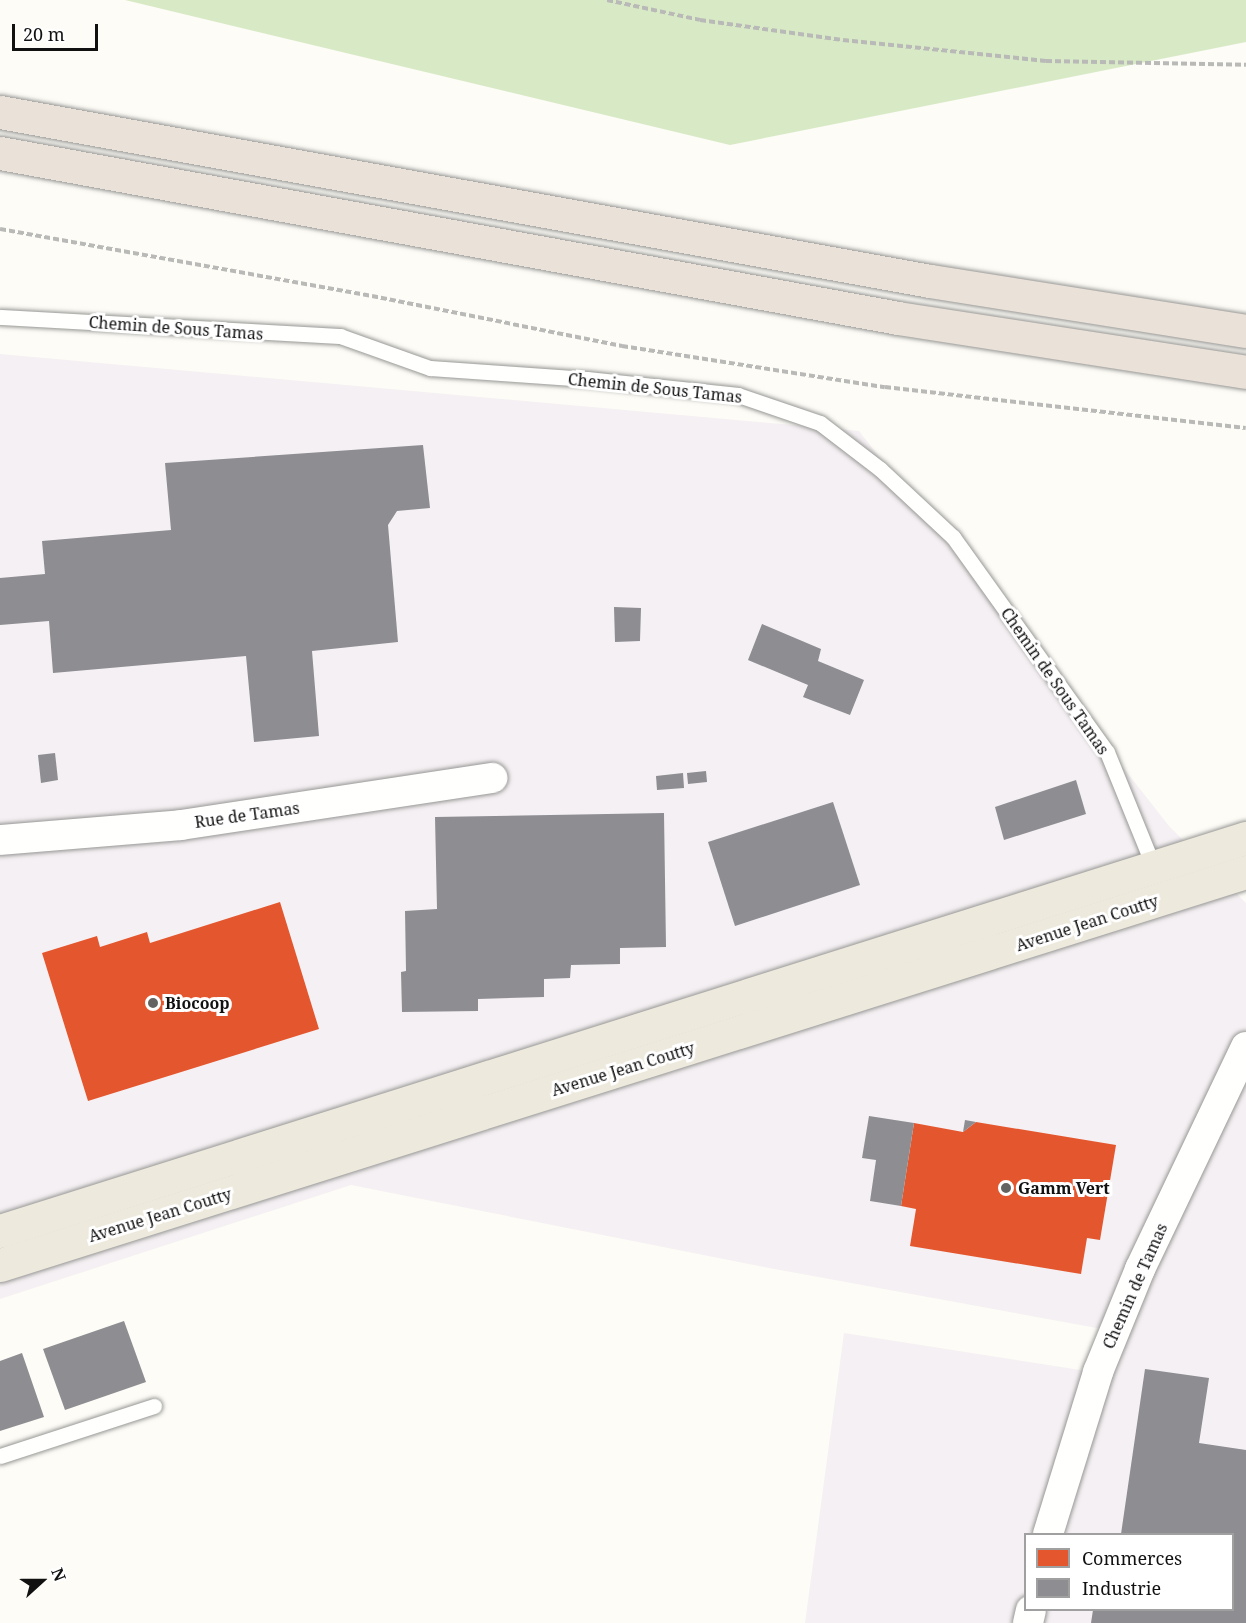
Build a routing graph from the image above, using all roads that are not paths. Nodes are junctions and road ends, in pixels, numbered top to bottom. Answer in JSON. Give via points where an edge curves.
{"nodes":[{"id":1,"x":0,"y":112,"type":"edge"},
{"id":2,"x":0,"y":153,"type":"edge"},
{"id":3,"x":0,"y":316,"type":"edge"},
{"id":4,"x":1246,"y":331,"type":"edge"},
{"id":5,"x":1246,"y":372,"type":"edge"},
{"id":6,"x":492,"y":778,"type":"dead end"},
{"id":7,"x":1246,"y":838,"type":"edge"},
{"id":8,"x":0,"y":840,"type":"edge"},
{"id":9,"x":1154,"y":868,"type":"junction"},
{"id":10,"x":1246,"y":872,"type":"edge"},
{"id":11,"x":1246,"y":1047,"type":"edge"},
{"id":12,"x":0,"y":1231,"type":"edge"},
{"id":13,"x":0,"y":1265,"type":"edge"},
{"id":14,"x":154,"y":1406,"type":"dead end"},
{"id":15,"x":0,"y":1455,"type":"edge"},
{"id":16,"x":1048,"y":1533,"type":"edge"}],
"edges":[{"from":1,"to":4,"type":"highway","via":[[930,281]]},
{"from":2,"to":5,"type":"highway","via":[[898,318]]},
{"from":3,"to":9,"type":"lane","name":"Chemin de Sous Tamas","via":[[340,336],[430,368],[738,395],[819,423],[880,469],[953,537],[1107,752]]},
{"from":6,"to":8,"type":"street","name":"Rue de Tamas","via":[[181,825]]},
{"from":7,"to":9,"type":"main road","name":"Avenue Jean Coutty"},
{"from":9,"to":12,"type":"main road","name":"Avenue Jean Coutty"},
{"from":10,"to":13,"type":"main road","name":"Avenue Jean Coutty"},
{"from":11,"to":16,"type":"street","name":"Chemin de Tamas","via":[[1140,1269],[1098,1372]]},
{"from":14,"to":15,"type":"lane"}]}
